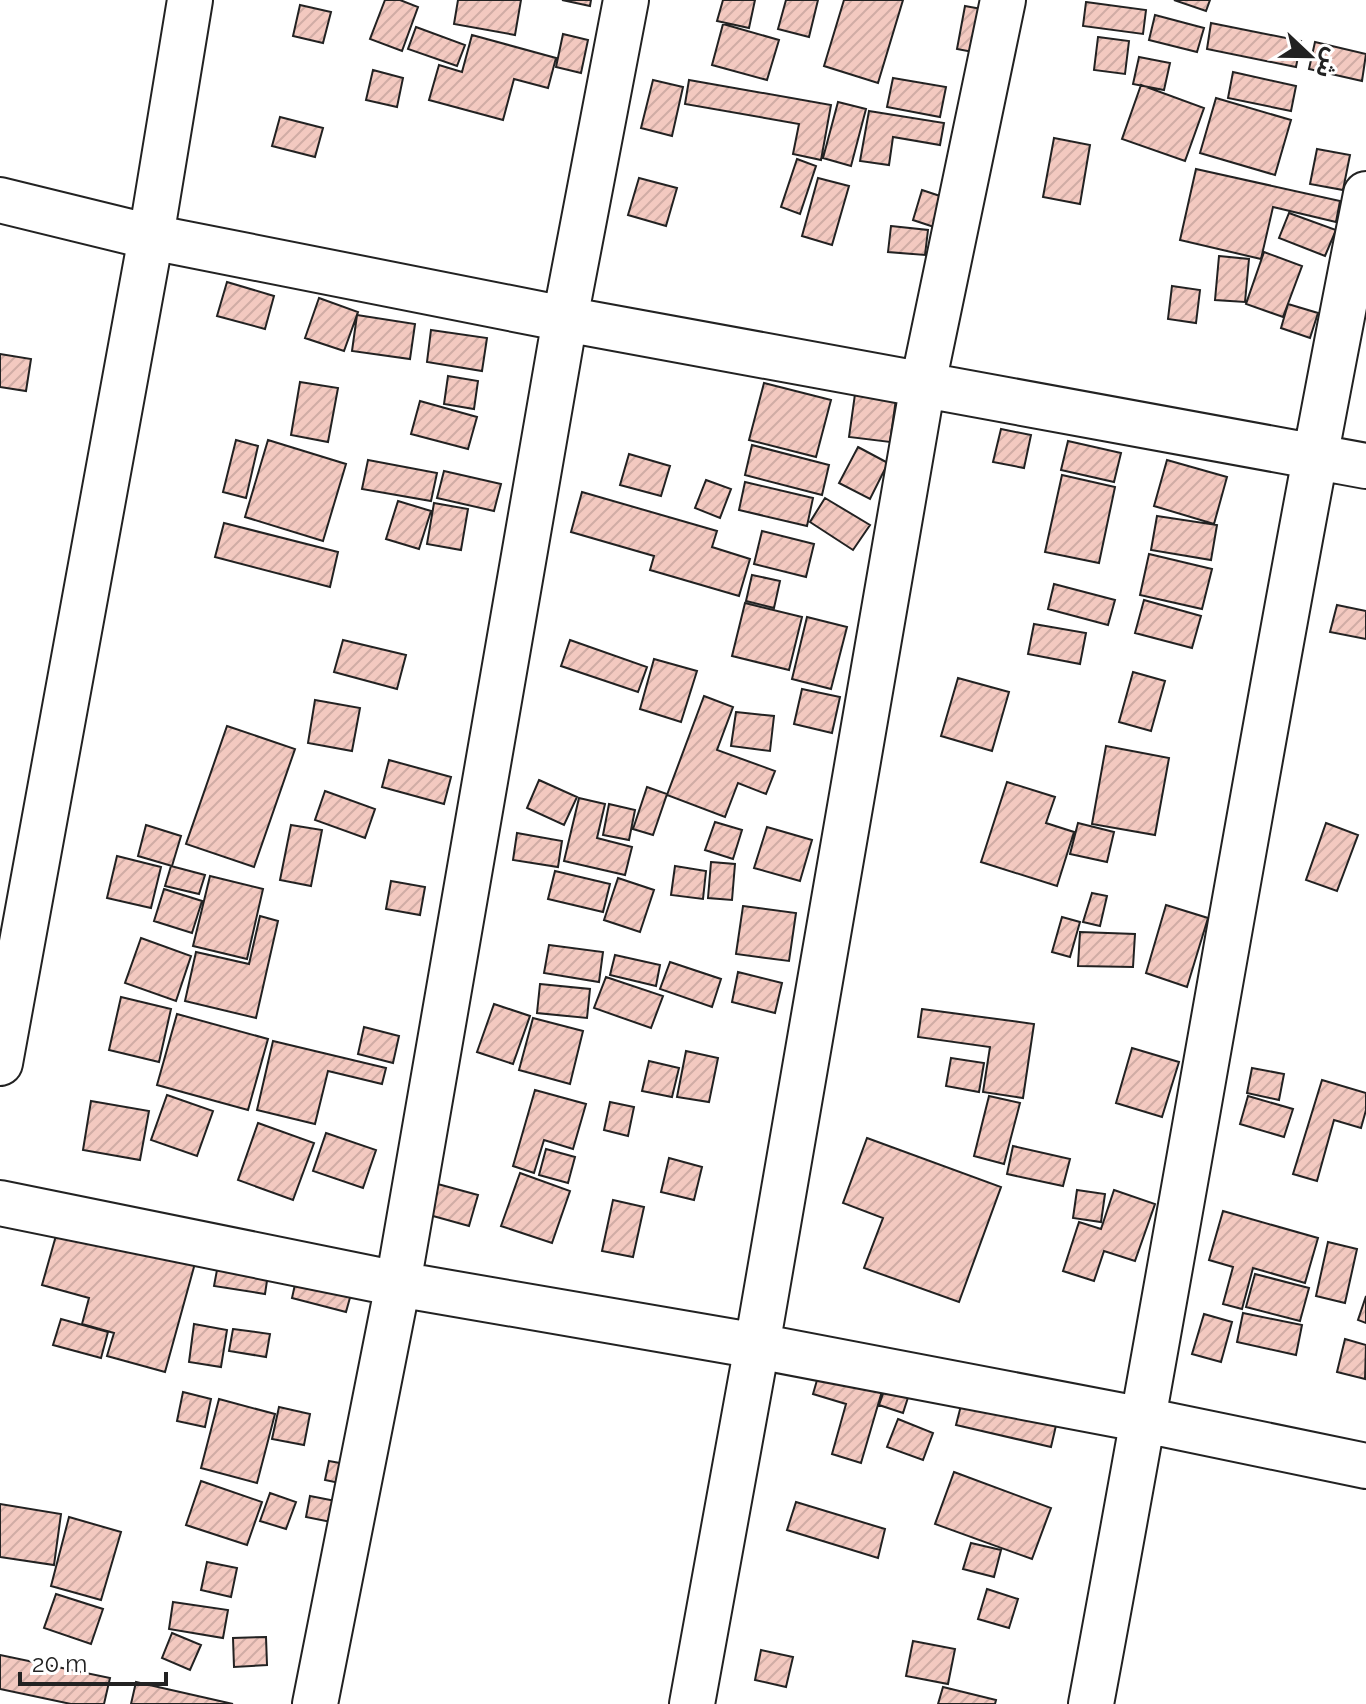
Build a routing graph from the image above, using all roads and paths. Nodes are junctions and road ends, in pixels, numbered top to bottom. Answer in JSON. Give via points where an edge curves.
{"nodes":[{"id":1,"x":190,"y":0,"type":"edge"},
{"id":2,"x":626,"y":0,"type":"edge"},
{"id":3,"x":1003,"y":0,"type":"edge"},
{"id":4,"x":1366,"y":194,"type":"edge"},
{"id":5,"x":0,"y":200,"type":"edge"},
{"id":6,"x":151,"y":237,"type":"junction"},
{"id":7,"x":565,"y":319,"type":"junction"},
{"id":8,"x":923,"y":384,"type":"junction"},
{"id":9,"x":1314,"y":457,"type":"junction"},
{"id":10,"x":1366,"y":466,"type":"edge"},
{"id":11,"x":5,"y":1005,"type":"edge"},
{"id":12,"x":0,"y":1063,"type":"edge"},
{"id":13,"x":0,"y":1203,"type":"edge"},
{"id":14,"x":398,"y":1284,"type":"junction"},
{"id":15,"x":757,"y":1346,"type":"junction"},
{"id":16,"x":1144,"y":1420,"type":"junction"},
{"id":17,"x":1366,"y":1466,"type":"edge"},
{"id":18,"x":315,"y":1704,"type":"edge"},
{"id":19,"x":692,"y":1704,"type":"edge"},
{"id":20,"x":1091,"y":1704,"type":"edge"}],
"edges":[{"from":1,"to":6,"type":"street"},
{"from":2,"to":7,"type":"street"},
{"from":3,"to":8,"type":"street"},
{"from":4,"to":9,"type":"street"},
{"from":5,"to":6,"type":"street"},
{"from":6,"to":7,"type":"street"},
{"from":6,"to":11,"type":"street"},
{"from":7,"to":8,"type":"street"},
{"from":7,"to":14,"type":"street"},
{"from":8,"to":9,"type":"street"},
{"from":8,"to":15,"type":"street"},
{"from":9,"to":10,"type":"street"},
{"from":9,"to":16,"type":"street"},
{"from":11,"to":12,"type":"street"},
{"from":13,"to":14,"type":"street"},
{"from":14,"to":15,"type":"street"},
{"from":14,"to":18,"type":"street"},
{"from":15,"to":16,"type":"street"},
{"from":15,"to":19,"type":"street"},
{"from":16,"to":17,"type":"street"},
{"from":16,"to":20,"type":"street"}]}
